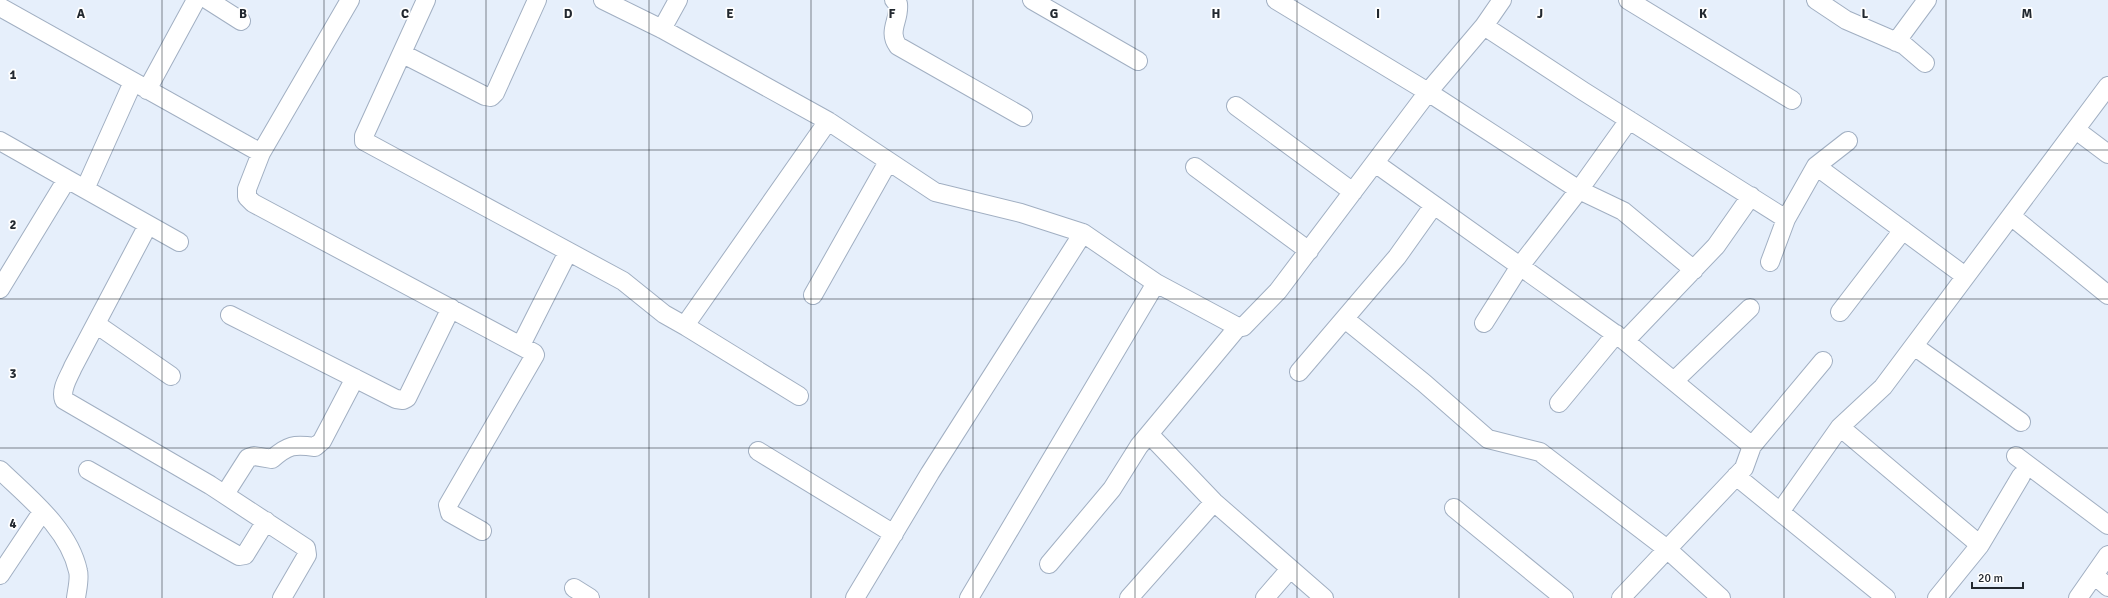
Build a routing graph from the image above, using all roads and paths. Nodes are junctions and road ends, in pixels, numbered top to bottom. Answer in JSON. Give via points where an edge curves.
{"nodes":[{"id":1,"x":196,"y":0,"type":"edge"},
{"id":2,"x":208,"y":0,"type":"edge"},
{"id":3,"x":350,"y":0,"type":"edge"},
{"id":4,"x":426,"y":0,"type":"edge"},
{"id":5,"x":537,"y":0,"type":"edge"},
{"id":6,"x":603,"y":0,"type":"edge"},
{"id":7,"x":678,"y":0,"type":"edge"},
{"id":8,"x":1032,"y":0,"type":"edge"},
{"id":9,"x":1276,"y":0,"type":"edge"},
{"id":10,"x":1502,"y":0,"type":"edge"},
{"id":11,"x":1628,"y":0,"type":"edge"},
{"id":12,"x":1816,"y":0,"type":"edge"},
{"id":13,"x":1927,"y":0,"type":"edge"},
{"id":14,"x":897,"y":1,"type":"edge"},
{"id":15,"x":0,"y":7,"type":"edge"},
{"id":16,"x":241,"y":21,"type":"dead end"},
{"id":17,"x":1484,"y":26,"type":"junction"},
{"id":18,"x":662,"y":29,"type":"junction"},
{"id":19,"x":1896,"y":42,"type":"junction"},
{"id":20,"x":403,"y":54,"type":"junction"},
{"id":21,"x":1138,"y":61,"type":"dead end"},
{"id":22,"x":1924,"y":63,"type":"dead end"},
{"id":23,"x":140,"y":86,"type":"junction"},
{"id":24,"x":2108,"y":86,"type":"edge"},
{"id":25,"x":1428,"y":92,"type":"junction"},
{"id":26,"x":1792,"y":100,"type":"dead end"},
{"id":27,"x":1236,"y":106,"type":"dead end"},
{"id":28,"x":1023,"y":117,"type":"dead end"},
{"id":29,"x":1628,"y":120,"type":"junction"},
{"id":30,"x":828,"y":121,"type":"junction"},
{"id":31,"x":2076,"y":130,"type":"junction"},
{"id":32,"x":0,"y":141,"type":"edge"},
{"id":33,"x":1848,"y":141,"type":"dead end"},
{"id":34,"x":260,"y":153,"type":"junction"},
{"id":35,"x":2108,"y":154,"type":"edge"},
{"id":36,"x":888,"y":162,"type":"junction"},
{"id":37,"x":1375,"y":163,"type":"junction"},
{"id":38,"x":1195,"y":166,"type":"dead end"},
{"id":39,"x":1816,"y":166,"type":"junction"},
{"id":40,"x":67,"y":179,"type":"junction"},
{"id":41,"x":84,"y":189,"type":"junction"},
{"id":42,"x":1579,"y":190,"type":"junction"},
{"id":43,"x":1353,"y":192,"type":"junction"},
{"id":44,"x":1751,"y":196,"type":"junction"},
{"id":45,"x":1434,"y":205,"type":"junction"},
{"id":46,"x":2011,"y":216,"type":"junction"},
{"id":47,"x":1786,"y":218,"type":"junction"},
{"id":48,"x":148,"y":224,"type":"junction"},
{"id":49,"x":1904,"y":230,"type":"junction"},
{"id":50,"x":1083,"y":233,"type":"junction"},
{"id":51,"x":179,"y":242,"type":"dead end"},
{"id":52,"x":1309,"y":251,"type":"junction"},
{"id":53,"x":568,"y":252,"type":"junction"},
{"id":54,"x":1770,"y":262,"type":"dead end"},
{"id":55,"x":1520,"y":266,"type":"junction"},
{"id":56,"x":1694,"y":270,"type":"junction"},
{"id":57,"x":1965,"y":276,"type":"junction"},
{"id":58,"x":1156,"y":283,"type":"junction"},
{"id":59,"x":0,"y":289,"type":"edge"},
{"id":60,"x":813,"y":295,"type":"dead end"},
{"id":61,"x":2108,"y":295,"type":"edge"},
{"id":62,"x":451,"y":308,"type":"junction"},
{"id":63,"x":1750,"y":308,"type":"dead end"},
{"id":64,"x":1840,"y":312,"type":"dead end"},
{"id":65,"x":230,"y":315,"type":"dead end"},
{"id":66,"x":1345,"y":319,"type":"junction"},
{"id":67,"x":1484,"y":323,"type":"dead end"},
{"id":68,"x":96,"y":324,"type":"junction"},
{"id":69,"x":687,"y":327,"type":"junction"},
{"id":70,"x":1238,"y":327,"type":"junction"},
{"id":71,"x":1620,"y":338,"type":"junction"},
{"id":72,"x":521,"y":345,"type":"junction"},
{"id":73,"x":1914,"y":346,"type":"junction"},
{"id":74,"x":1824,"y":361,"type":"dead end"},
{"id":75,"x":1299,"y":372,"type":"dead end"},
{"id":76,"x":172,"y":376,"type":"dead end"},
{"id":77,"x":354,"y":378,"type":"junction"},
{"id":78,"x":1674,"y":381,"type":"junction"},
{"id":79,"x":799,"y":396,"type":"dead end"},
{"id":80,"x":1559,"y":403,"type":"dead end"},
{"id":81,"x":2020,"y":422,"type":"dead end"},
{"id":82,"x":1840,"y":427,"type":"junction"},
{"id":83,"x":1149,"y":434,"type":"junction"},
{"id":84,"x":1752,"y":446,"type":"junction"},
{"id":85,"x":758,"y":451,"type":"dead end"},
{"id":86,"x":2016,"y":456,"type":"dead end"},
{"id":87,"x":0,"y":470,"type":"edge"},
{"id":88,"x":88,"y":470,"type":"dead end"},
{"id":89,"x":1736,"y":476,"type":"junction"},
{"id":90,"x":2021,"y":476,"type":"dead end"},
{"id":91,"x":225,"y":494,"type":"junction"},
{"id":92,"x":1214,"y":502,"type":"junction"},
{"id":93,"x":1454,"y":508,"type":"dead end"},
{"id":94,"x":42,"y":512,"type":"junction"},
{"id":95,"x":1780,"y":512,"type":"junction"},
{"id":96,"x":266,"y":521,"type":"junction"},
{"id":97,"x":2108,"y":525,"type":"edge"},
{"id":98,"x":482,"y":531,"type":"dead end"},
{"id":99,"x":894,"y":534,"type":"junction"},
{"id":100,"x":1980,"y":545,"type":"junction"},
{"id":101,"x":1667,"y":549,"type":"junction"},
{"id":102,"x":2108,"y":555,"type":"edge"},
{"id":103,"x":1049,"y":564,"type":"dead end"},
{"id":104,"x":1290,"y":569,"type":"junction"},
{"id":105,"x":2094,"y":575,"type":"junction"},
{"id":106,"x":0,"y":576,"type":"edge"},
{"id":107,"x":2108,"y":587,"type":"edge"},
{"id":108,"x":574,"y":588,"type":"dead end"},
{"id":109,"x":976,"y":595,"type":"edge"},
{"id":110,"x":76,"y":598,"type":"edge"},
{"id":111,"x":282,"y":598,"type":"edge"},
{"id":112,"x":590,"y":598,"type":"edge"},
{"id":113,"x":855,"y":598,"type":"edge"},
{"id":114,"x":1128,"y":598,"type":"edge"},
{"id":115,"x":1265,"y":598,"type":"edge"},
{"id":116,"x":1324,"y":598,"type":"edge"},
{"id":117,"x":1564,"y":598,"type":"edge"},
{"id":118,"x":1621,"y":598,"type":"edge"},
{"id":119,"x":1721,"y":598,"type":"edge"},
{"id":120,"x":1886,"y":598,"type":"edge"},
{"id":121,"x":1937,"y":598,"type":"edge"},
{"id":122,"x":2078,"y":598,"type":"edge"}],
"edges":[{"from":1,"to":23,"type":"street"},
{"from":2,"to":16,"type":"street"},
{"from":3,"to":34,"type":"street"},
{"from":4,"to":20,"type":"street"},
{"from":5,"to":20,"type":"street","via":[[491,97]]},
{"from":6,"to":18,"type":"street"},
{"from":7,"to":18,"type":"street"},
{"from":8,"to":21,"type":"street"},
{"from":9,"to":25,"type":"street"},
{"from":10,"to":17,"type":"street"},
{"from":11,"to":26,"type":"street"},
{"from":12,"to":19,"type":"street","via":[[1846,20]]},
{"from":13,"to":19,"type":"street"},
{"from":14,"to":28,"type":"street","via":[[899,8],[892,31],[893,40],[898,46]]},
{"from":15,"to":23,"type":"street"},
{"from":17,"to":25,"type":"street"},
{"from":17,"to":29,"type":"street"},
{"from":18,"to":30,"type":"street"},
{"from":19,"to":22,"type":"street"},
{"from":20,"to":53,"type":"street","via":[[364,136],[364,141]]},
{"from":23,"to":34,"type":"street"},
{"from":23,"to":41,"type":"street"},
{"from":24,"to":31,"type":"street"},
{"from":25,"to":37,"type":"street"},
{"from":25,"to":42,"type":"street"},
{"from":27,"to":43,"type":"street"},
{"from":29,"to":42,"type":"street"},
{"from":29,"to":44,"type":"street"},
{"from":30,"to":36,"type":"street"},
{"from":30,"to":69,"type":"street","via":[[688,321]]},
{"from":31,"to":35,"type":"street"},
{"from":31,"to":46,"type":"street"},
{"from":32,"to":40,"type":"street"},
{"from":33,"to":39,"type":"street"},
{"from":34,"to":62,"type":"street","via":[[247,188],[246,197],[253,203]]},
{"from":36,"to":50,"type":"street","via":[[935,192],[1021,213]]},
{"from":36,"to":60,"type":"street"},
{"from":37,"to":43,"type":"street"},
{"from":37,"to":45,"type":"street"},
{"from":38,"to":52,"type":"street"},
{"from":39,"to":47,"type":"street"},
{"from":39,"to":49,"type":"street"},
{"from":40,"to":41,"type":"street"},
{"from":40,"to":59,"type":"street"},
{"from":41,"to":48,"type":"street"},
{"from":42,"to":55,"type":"street"},
{"from":42,"to":56,"type":"street","via":[[1623,211]]},
{"from":43,"to":52,"type":"street"},
{"from":44,"to":47,"type":"street"},
{"from":44,"to":56,"type":"street","via":[[1716,246]]},
{"from":45,"to":55,"type":"street"},
{"from":45,"to":66,"type":"street","via":[[1397,257]]},
{"from":46,"to":57,"type":"street"},
{"from":46,"to":61,"type":"street"},
{"from":47,"to":54,"type":"street"},
{"from":48,"to":51,"type":"street"},
{"from":48,"to":68,"type":"street"},
{"from":49,"to":57,"type":"street"},
{"from":49,"to":64,"type":"street"},
{"from":50,"to":58,"type":"street"},
{"from":50,"to":99,"type":"street"},
{"from":52,"to":70,"type":"street","via":[[1278,292],[1252,320],[1243,327]]},
{"from":53,"to":69,"type":"street","via":[[623,281],[664,314]]},
{"from":53,"to":72,"type":"street"},
{"from":55,"to":67,"type":"street"},
{"from":55,"to":71,"type":"street"},
{"from":56,"to":71,"type":"street"},
{"from":57,"to":73,"type":"street"},
{"from":58,"to":70,"type":"street"},
{"from":58,"to":109,"type":"street"},
{"from":62,"to":72,"type":"street"},
{"from":62,"to":77,"type":"street","via":[[408,398],[396,399]]},
{"from":63,"to":78,"type":"street"},
{"from":65,"to":77,"type":"street"},
{"from":66,"to":75,"type":"street"},
{"from":66,"to":101,"type":"street","via":[[1488,439],[1540,452]]},
{"from":68,"to":76,"type":"street"},
{"from":68,"to":91,"type":"street","via":[[62,391],[64,400]]},
{"from":69,"to":79,"type":"street"},
{"from":70,"to":83,"type":"street"},
{"from":71,"to":78,"type":"street"},
{"from":71,"to":80,"type":"street"},
{"from":72,"to":98,"type":"street","via":[[533,351],[534,355],[448,505],[450,513]]},
{"from":73,"to":81,"type":"street"},
{"from":73,"to":82,"type":"street","via":[[1883,387]]},
{"from":74,"to":84,"type":"street"},
{"from":77,"to":91,"type":"street","via":[[322,441],[315,448],[299,444],[284,448],[272,459],[254,456],[248,458]]},
{"from":78,"to":84,"type":"street"},
{"from":82,"to":95,"type":"street"},
{"from":82,"to":100,"type":"street"},
{"from":83,"to":92,"type":"street"},
{"from":83,"to":103,"type":"street","via":[[1112,489]]},
{"from":84,"to":89,"type":"street","via":[[1744,468]]},
{"from":85,"to":99,"type":"street"},
{"from":86,"to":97,"type":"street"},
{"from":87,"to":94,"type":"street"},
{"from":88,"to":96,"type":"street","via":[[239,556],[245,555]]},
{"from":89,"to":95,"type":"street"},
{"from":89,"to":101,"type":"street"},
{"from":90,"to":100,"type":"street"},
{"from":91,"to":96,"type":"street"},
{"from":92,"to":104,"type":"street"},
{"from":92,"to":114,"type":"street"},
{"from":93,"to":117,"type":"street"},
{"from":94,"to":106,"type":"street"},
{"from":94,"to":110,"type":"street","via":[[65,539],[78,572]]},
{"from":95,"to":120,"type":"street"},
{"from":96,"to":111,"type":"street","via":[[306,548],[306,555]]},
{"from":99,"to":113,"type":"street"},
{"from":100,"to":121,"type":"street"},
{"from":101,"to":118,"type":"street"},
{"from":101,"to":119,"type":"street"},
{"from":102,"to":105,"type":"street"},
{"from":104,"to":115,"type":"street"},
{"from":104,"to":116,"type":"street"},
{"from":105,"to":107,"type":"street"},
{"from":105,"to":122,"type":"street"},
{"from":108,"to":112,"type":"street"}]}
